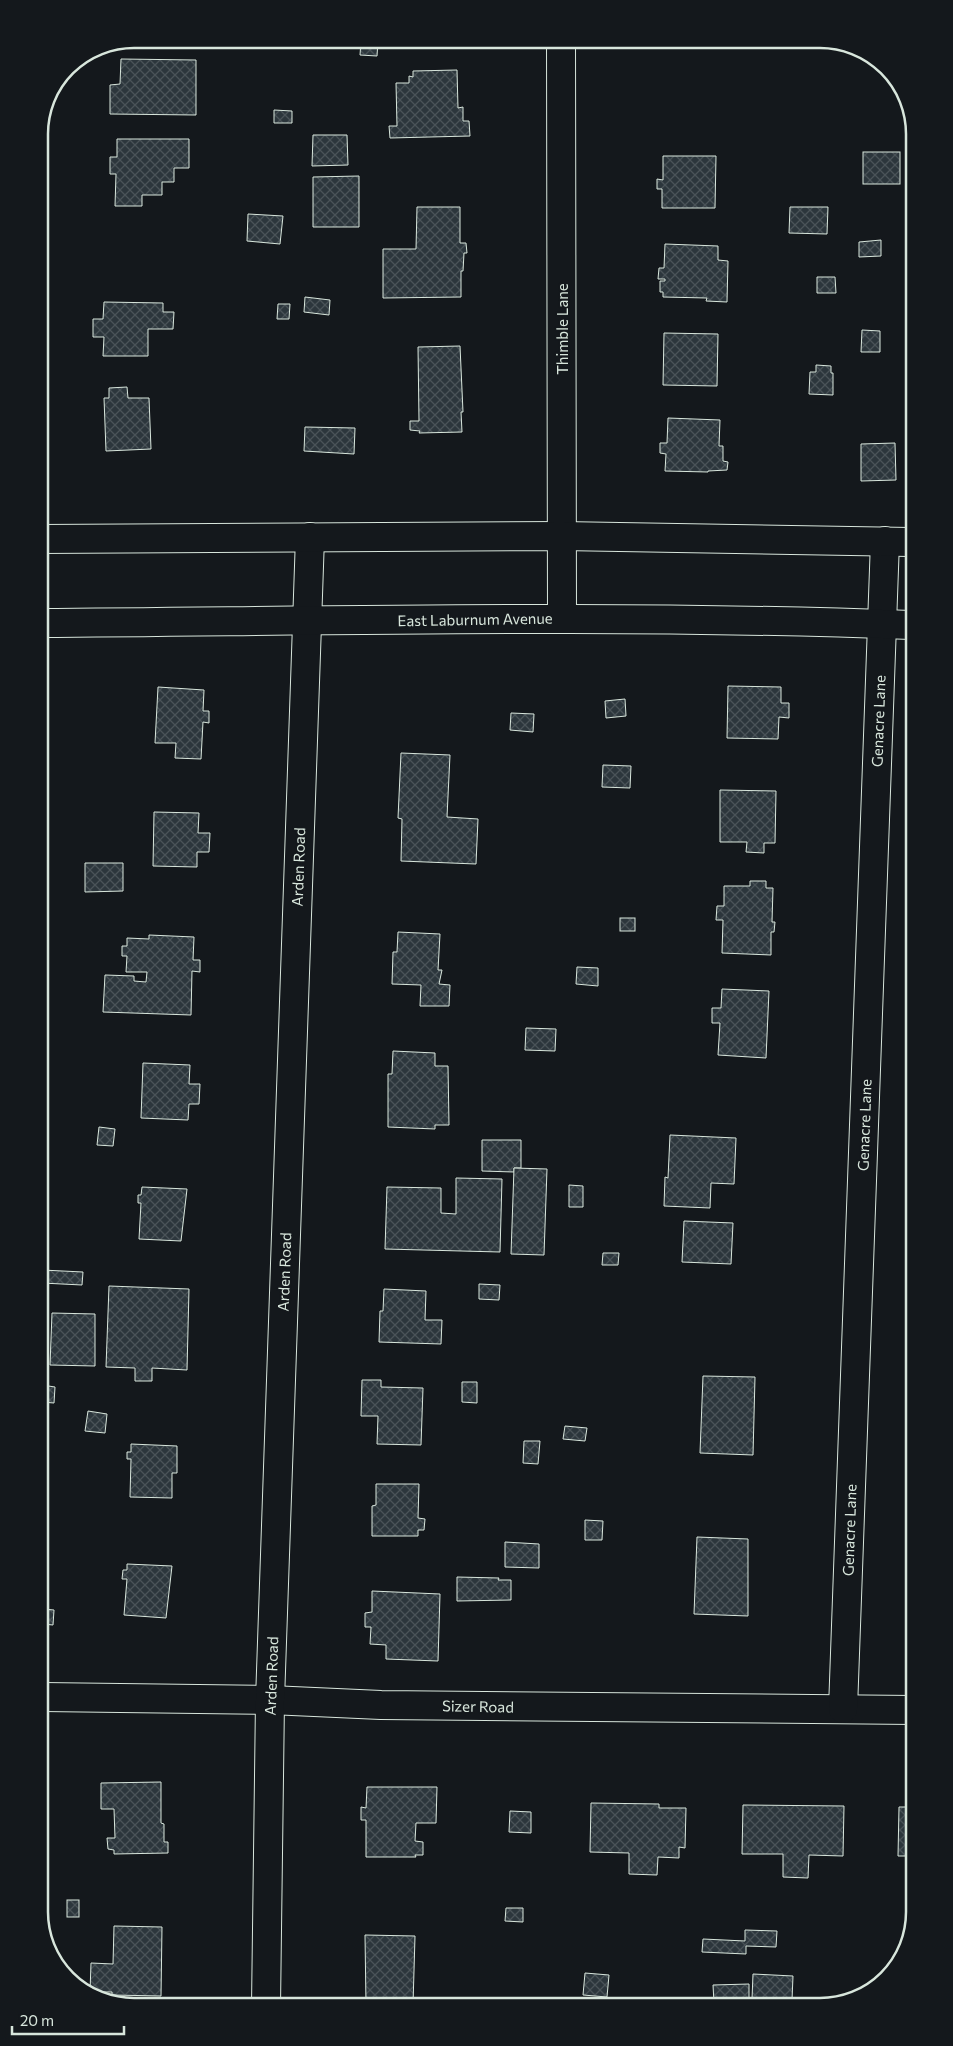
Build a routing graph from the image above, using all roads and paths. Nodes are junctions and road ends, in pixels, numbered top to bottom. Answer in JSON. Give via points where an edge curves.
{"nodes":[{"id":1,"x":561,"y":48,"type":"edge"},
{"id":2,"x":562,"y":536,"type":"junction"},
{"id":3,"x":310,"y":537,"type":"junction"},
{"id":4,"x":48,"y":539,"type":"edge"},
{"id":5,"x":898,"y":542,"type":"edge"},
{"id":6,"x":562,"y":618,"type":"junction"},
{"id":7,"x":307,"y":621,"type":"junction"},
{"id":8,"x":48,"y":623,"type":"edge"},
{"id":9,"x":882,"y":624,"type":"junction"},
{"id":10,"x":906,"y":625,"type":"edge"},
{"id":11,"x":48,"y":1697,"type":"edge"},
{"id":12,"x":270,"y":1700,"type":"junction"},
{"id":13,"x":843,"y":1709,"type":"junction"},
{"id":14,"x":906,"y":1710,"type":"edge"},
{"id":15,"x":266,"y":1998,"type":"edge"}],
"edges":[{"from":1,"to":2,"type":"street","name":"Thimble Lane"},
{"from":2,"to":3,"type":"street"},
{"from":2,"to":5,"type":"street"},
{"from":2,"to":6,"type":"street","name":"Thimble Lane"},
{"from":3,"to":4,"type":"street"},
{"from":3,"to":7,"type":"street","name":"Arden Road"},
{"from":5,"to":9,"type":"street","name":"Genacre Lane"},
{"from":6,"to":7,"type":"street","name":"East Laburnum Avenue"},
{"from":6,"to":9,"type":"street","name":"East Laburnum Avenue"},
{"from":7,"to":8,"type":"street","name":"East Laburnum Avenue"},
{"from":7,"to":12,"type":"street","name":"Arden Road"},
{"from":9,"to":10,"type":"street","name":"East Laburnum Avenue"},
{"from":9,"to":13,"type":"street","name":"Genacre Lane"},
{"from":11,"to":12,"type":"street","name":"Sizer Road"},
{"from":12,"to":13,"type":"street","name":"Sizer Road","via":[[381,1705]]},
{"from":12,"to":15,"type":"street","name":"Arden Road"},
{"from":13,"to":14,"type":"street","name":"Sizer Road"}]}
